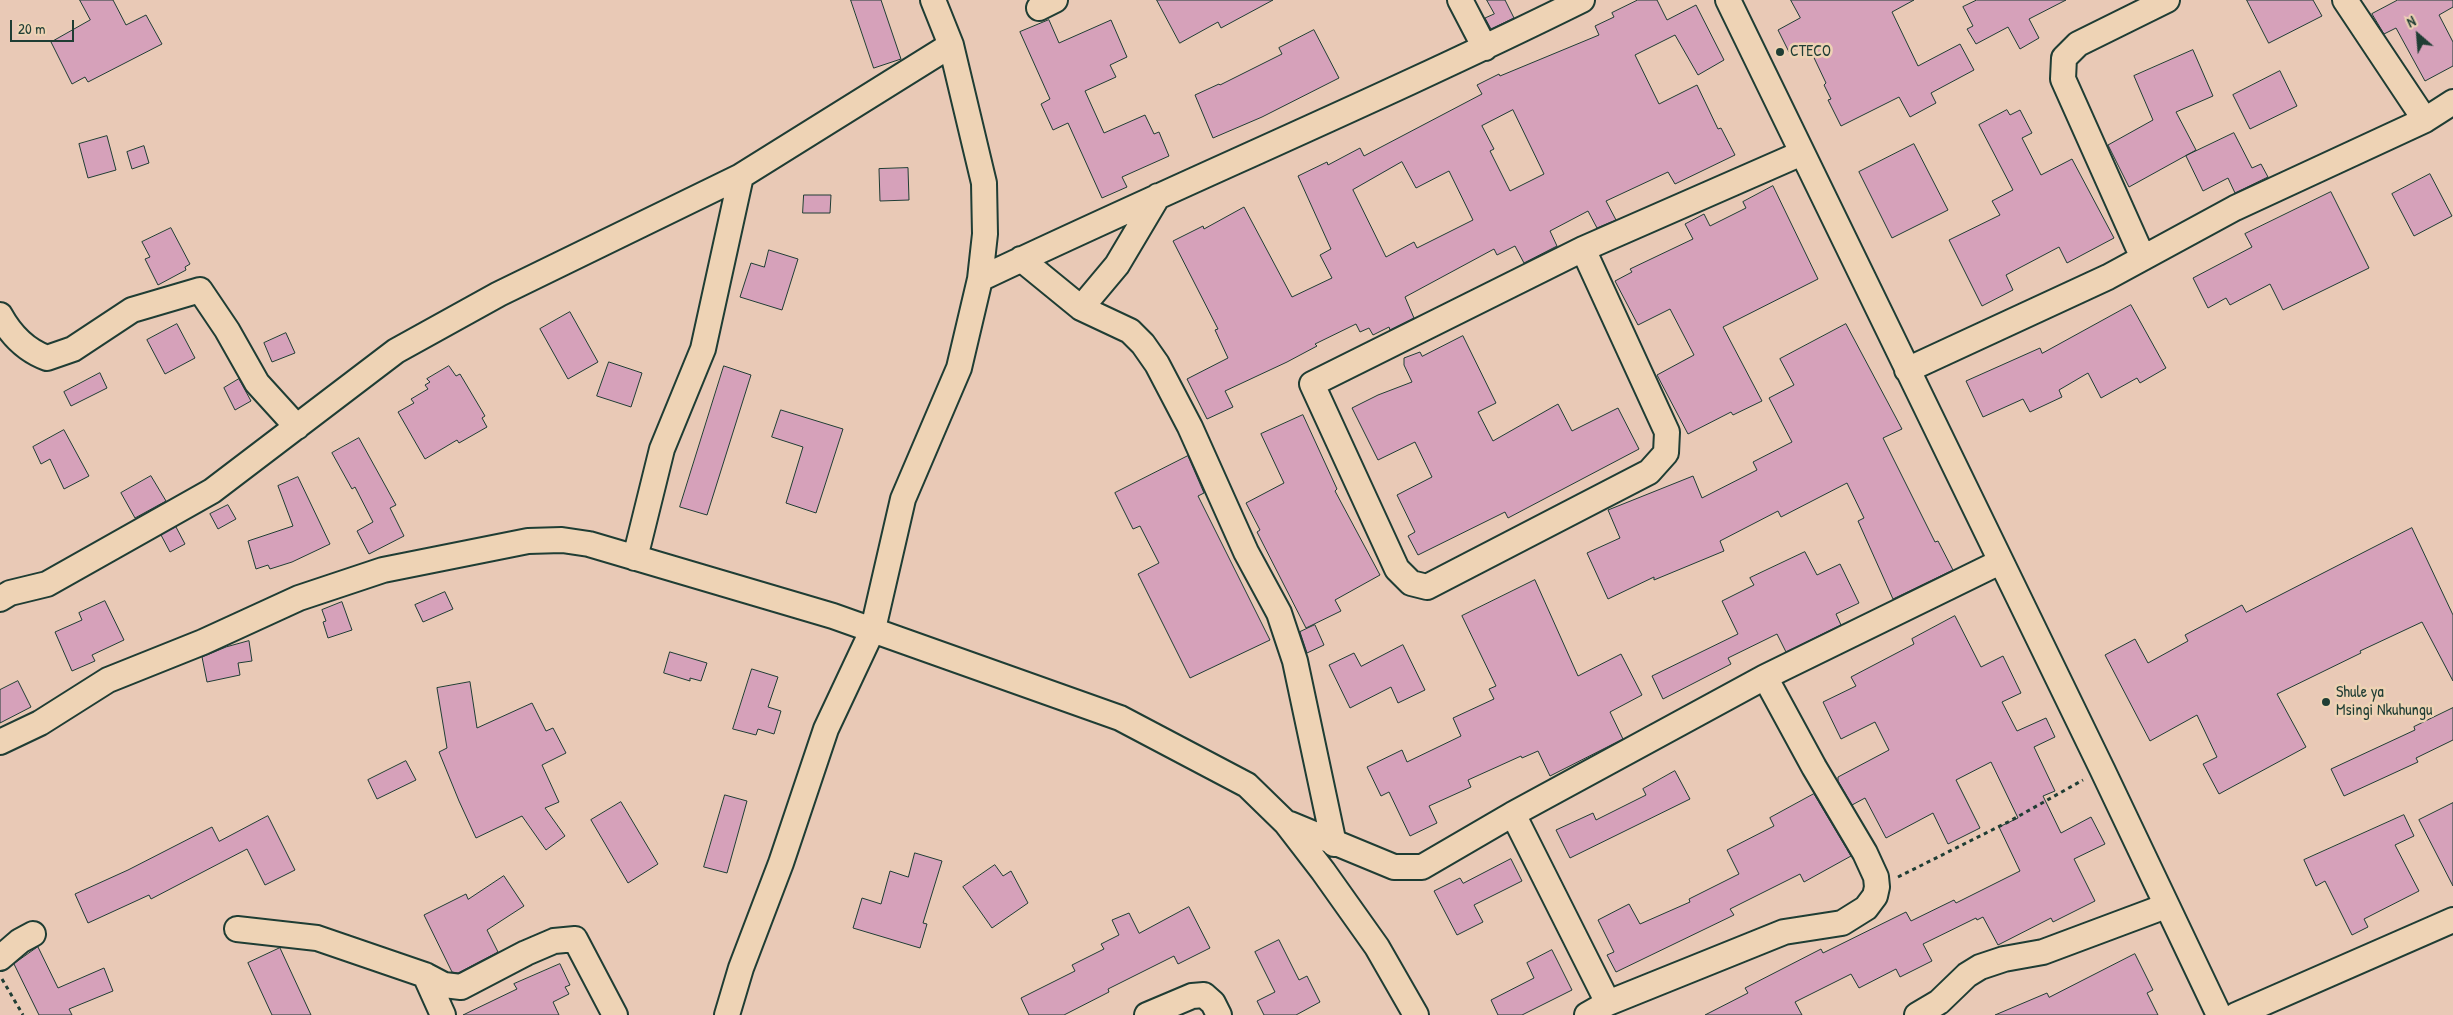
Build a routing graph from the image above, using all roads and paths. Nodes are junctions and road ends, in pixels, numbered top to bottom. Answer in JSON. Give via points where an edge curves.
{"nodes":[{"id":1,"x":933,"y":0,"type":"edge"},
{"id":2,"x":1460,"y":0,"type":"edge"},
{"id":3,"x":1582,"y":0,"type":"edge"},
{"id":4,"x":1728,"y":0,"type":"edge"},
{"id":5,"x":2167,"y":0,"type":"edge"},
{"id":6,"x":2345,"y":0,"type":"edge"},
{"id":7,"x":952,"y":45,"type":"junction"},
{"id":8,"x":1485,"y":48,"type":"junction"},
{"id":9,"x":2453,"y":102,"type":"edge"},
{"id":10,"x":2425,"y":120,"type":"junction"},
{"id":11,"x":1802,"y":153,"type":"junction"},
{"id":12,"x":741,"y":176,"type":"junction"},
{"id":13,"x":1158,"y":196,"type":"junction"},
{"id":14,"x":1583,"y":250,"type":"junction"},
{"id":15,"x":2143,"y":258,"type":"junction"},
{"id":16,"x":1021,"y":259,"type":"junction"},
{"id":17,"x":980,"y":279,"type":"junction"},
{"id":18,"x":1081,"y":308,"type":"junction"},
{"id":19,"x":0,"y":315,"type":"edge"},
{"id":20,"x":1907,"y":370,"type":"junction"},
{"id":21,"x":297,"y":427,"type":"junction"},
{"id":22,"x":634,"y":558,"type":"junction"},
{"id":23,"x":2000,"y":562,"type":"junction"},
{"id":24,"x":0,"y":599,"type":"edge"},
{"id":25,"x":873,"y":629,"type":"junction"},
{"id":26,"x":1765,"y":677,"type":"junction"},
{"id":27,"x":0,"y":742,"type":"edge"},
{"id":28,"x":2102,"y":769,"type":"junction"},
{"id":29,"x":1513,"y":814,"type":"junction"},
{"id":30,"x":1286,"y":823,"type":"junction"},
{"id":31,"x":1334,"y":844,"type":"junction"},
{"id":32,"x":1877,"y":887,"type":"junction"},
{"id":33,"x":2166,"y":906,"type":"junction"},
{"id":34,"x":2453,"y":920,"type":"edge"},
{"id":35,"x":237,"y":929,"type":"dead end"},
{"id":36,"x":33,"y":934,"type":"dead end"},
{"id":37,"x":0,"y":958,"type":"edge"},
{"id":38,"x":0,"y":975,"type":"edge"},
{"id":39,"x":425,"y":975,"type":"junction"},
{"id":40,"x":1608,"y":1003,"type":"junction"},
{"id":41,"x":23,"y":1015,"type":"edge"},
{"id":42,"x":443,"y":1015,"type":"edge"},
{"id":43,"x":614,"y":1015,"type":"edge"},
{"id":44,"x":727,"y":1015,"type":"edge"},
{"id":45,"x":1147,"y":1015,"type":"edge"},
{"id":46,"x":1219,"y":1015,"type":"edge"},
{"id":47,"x":1416,"y":1015,"type":"edge"},
{"id":48,"x":1587,"y":1015,"type":"edge"},
{"id":49,"x":1918,"y":1015,"type":"edge"},
{"id":50,"x":2218,"y":1015,"type":"edge"},
{"id":51,"x":2236,"y":1015,"type":"edge"}],
"edges":[{"from":1,"to":7,"type":"street"},
{"from":2,"to":8,"type":"street"},
{"from":3,"to":8,"type":"street"},
{"from":4,"to":11,"type":"street"},
{"from":5,"to":15,"type":"street","via":[[2078,44],[2064,58],[2063,79]]},
{"from":6,"to":10,"type":"street"},
{"from":7,"to":12,"type":"street"},
{"from":7,"to":17,"type":"street","via":[[984,183],[985,234]]},
{"from":8,"to":13,"type":"street"},
{"from":9,"to":10,"type":"street"},
{"from":10,"to":15,"type":"street","via":[[2235,208]]},
{"from":11,"to":14,"type":"street"},
{"from":11,"to":20,"type":"street"},
{"from":12,"to":21,"type":"street","via":[[499,294],[396,352]]},
{"from":12,"to":22,"type":"street","via":[[703,349],[662,450]]},
{"from":13,"to":16,"type":"street"},
{"from":13,"to":18,"type":"street","via":[[1117,265]]},
{"from":14,"to":14,"type":"street","via":[[1667,432],[1666,453],[1648,472],[1435,583],[1426,587],[1411,583],[1397,569],[1312,384]]},
{"from":15,"to":20,"type":"street"},
{"from":16,"to":17,"type":"street"},
{"from":16,"to":18,"type":"street"},
{"from":17,"to":25,"type":"street","via":[[959,368],[903,499]]},
{"from":18,"to":31,"type":"street","via":[[1130,331],[1157,364],[1279,614],[1295,660]]},
{"from":19,"to":21,"type":"street","via":[[6,327],[31,352],[47,358],[73,349],[132,310],[200,290],[257,383]]},
{"from":20,"to":23,"type":"street"},
{"from":21,"to":24,"type":"street","via":[[212,491],[47,584],[10,593]]},
{"from":22,"to":25,"type":"street"},
{"from":22,"to":27,"type":"street","via":[[589,544],[562,540],[528,541],[383,570],[299,598],[203,642],[108,680],[40,723]]},
{"from":23,"to":26,"type":"street"},
{"from":23,"to":28,"type":"street"},
{"from":25,"to":30,"type":"street","via":[[1120,718],[1247,785]]},
{"from":25,"to":44,"type":"street","via":[[826,729]]},
{"from":26,"to":29,"type":"street"},
{"from":26,"to":32,"type":"street","via":[[1865,853]]},
{"from":28,"to":32,"type":"path","via":[[2010,821]]},
{"from":28,"to":33,"type":"street"},
{"from":29,"to":31,"type":"street","via":[[1422,867],[1394,867]]},
{"from":29,"to":40,"type":"street"},
{"from":30,"to":31,"type":"street"},
{"from":30,"to":47,"type":"street","via":[[1377,947]]},
{"from":32,"to":40,"type":"street","via":[[1866,908],[1842,923],[1784,932]]},
{"from":33,"to":49,"type":"street","via":[[2043,952],[1980,967],[1939,1002]]},
{"from":33,"to":50,"type":"street"},
{"from":34,"to":51,"type":"street"},
{"from":35,"to":39,"type":"street","via":[[316,938]]},
{"from":36,"to":37,"type":"street"},
{"from":38,"to":41,"type":"path"},
{"from":39,"to":42,"type":"street"},
{"from":39,"to":43,"type":"street","via":[[444,985],[461,987],[554,941],[574,939]]},
{"from":40,"to":48,"type":"street"},
{"from":45,"to":46,"type":"street","via":[[1192,996],[1204,995]]}]}
